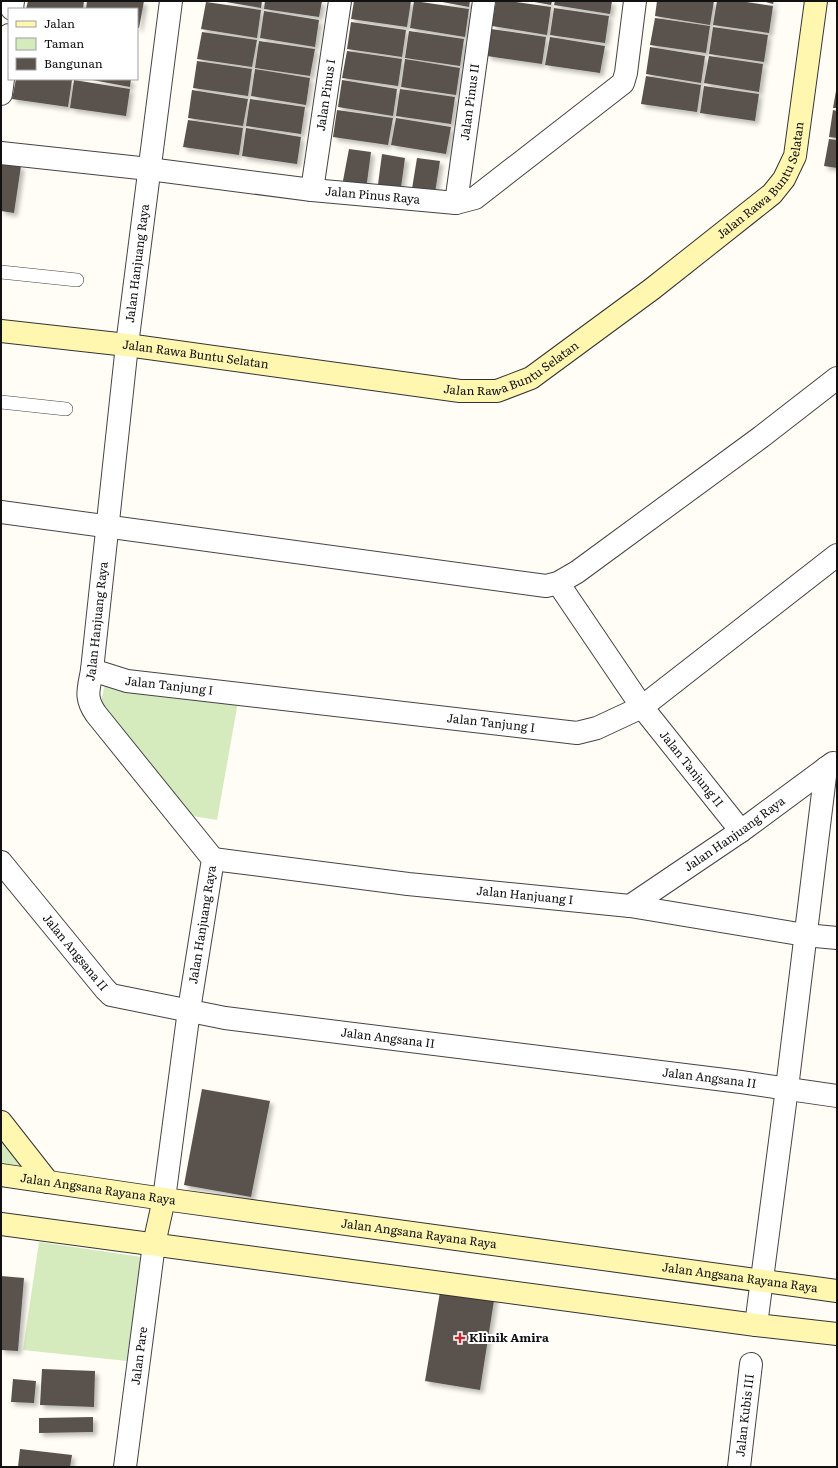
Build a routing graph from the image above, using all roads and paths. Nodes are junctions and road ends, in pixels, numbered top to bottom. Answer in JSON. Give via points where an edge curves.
{"nodes":[{"id":1,"x":172,"y":1,"type":"edge"},
{"id":2,"x":340,"y":1,"type":"edge"},
{"id":3,"x":484,"y":1,"type":"edge"},
{"id":4,"x":635,"y":1,"type":"edge"},
{"id":5,"x":816,"y":1,"type":"edge"},
{"id":6,"x":8,"y":42,"type":"edge"},
{"id":7,"x":1,"y":94,"type":"edge"},
{"id":8,"x":1,"y":153,"type":"edge"},
{"id":9,"x":149,"y":169,"type":"junction"},
{"id":10,"x":312,"y":190,"type":"junction"},
{"id":11,"x":456,"y":202,"type":"junction"},
{"id":12,"x":1,"y":272,"type":"edge"},
{"id":13,"x":77,"y":280,"type":"dead end"},
{"id":14,"x":1,"y":331,"type":"edge"},
{"id":15,"x":126,"y":345,"type":"junction"},
{"id":16,"x":837,"y":378,"type":"edge"},
{"id":17,"x":1,"y":402,"type":"edge"},
{"id":18,"x":66,"y":409,"type":"dead end"},
{"id":19,"x":1,"y":512,"type":"edge"},
{"id":20,"x":107,"y":527,"type":"junction"},
{"id":21,"x":837,"y":555,"type":"edge"},
{"id":22,"x":558,"y":583,"type":"junction"},
{"id":23,"x":92,"y":670,"type":"junction"},
{"id":24,"x":642,"y":707,"type":"junction"},
{"id":25,"x":831,"y":764,"type":"edge"},
{"id":26,"x":741,"y":831,"type":"junction"},
{"id":27,"x":213,"y":859,"type":"junction"},
{"id":28,"x":1,"y":862,"type":"edge"},
{"id":29,"x":630,"y":906,"type":"junction"},
{"id":30,"x":805,"y":934,"type":"junction"},
{"id":31,"x":837,"y":938,"type":"edge"},
{"id":32,"x":189,"y":1010,"type":"junction"},
{"id":33,"x":787,"y":1088,"type":"junction"},
{"id":34,"x":837,"y":1096,"type":"edge"},
{"id":35,"x":1,"y":1122,"type":"edge"},
{"id":36,"x":1,"y":1175,"type":"edge"},
{"id":37,"x":48,"y":1182,"type":"junction"},
{"id":38,"x":164,"y":1199,"type":"junction"},
{"id":39,"x":1,"y":1224,"type":"edge"},
{"id":40,"x":154,"y":1244,"type":"junction"},
{"id":41,"x":762,"y":1281,"type":"junction"},
{"id":42,"x":837,"y":1291,"type":"edge"},
{"id":43,"x":756,"y":1325,"type":"junction"},
{"id":44,"x":837,"y":1334,"type":"edge"},
{"id":45,"x":751,"y":1364,"type":"dead end"},
{"id":46,"x":125,"y":1467,"type":"edge"},
{"id":47,"x":739,"y":1467,"type":"edge"}],
"edges":[{"from":1,"to":9,"type":"street","name":"Jalan Hanjuang Raya"},
{"from":2,"to":10,"type":"street","name":"Jalan Pinus I"},
{"from":3,"to":11,"type":"street","name":"Jalan Pinus II"},
{"from":4,"to":11,"type":"street","name":"Jalan Pinus Raya","via":[[623,83],[475,198]]},
{"from":5,"to":15,"type":"street","name":"Jalan Rawa Buntu Selatan","via":[[795,156],[784,179],[772,194],[652,289],[531,378],[497,391],[460,391]]},
{"from":6,"to":7,"type":"street"},
{"from":8,"to":9,"type":"street","name":"Jalan Pinus Raya"},
{"from":9,"to":10,"type":"street","name":"Jalan Pinus Raya"},
{"from":9,"to":15,"type":"street","name":"Jalan Hanjuang Raya"},
{"from":10,"to":11,"type":"street","name":"Jalan Pinus Raya"},
{"from":12,"to":13,"type":"lane"},
{"from":14,"to":15,"type":"street","name":"Jalan Rawa Buntu Selatan"},
{"from":15,"to":20,"type":"street","name":"Jalan Hanjuang Raya"},
{"from":16,"to":22,"type":"street","via":[[761,437],[577,572]]},
{"from":17,"to":18,"type":"lane"},
{"from":19,"to":20,"type":"street"},
{"from":20,"to":22,"type":"street","via":[[546,586]]},
{"from":20,"to":23,"type":"street","name":"Jalan Hanjuang Raya"},
{"from":21,"to":24,"type":"street","name":"Jalan Tanjung I"},
{"from":22,"to":24,"type":"street","name":"Jalan Tanjung II"},
{"from":23,"to":24,"type":"street","name":"Jalan Tanjung I","via":[[127,681],[577,733],[596,728]]},
{"from":23,"to":27,"type":"street","name":"Jalan Hanjuang Raya","via":[[88,696],[90,705]]},
{"from":24,"to":26,"type":"street","name":"Jalan Tanjung II"},
{"from":25,"to":26,"type":"street","name":"Jalan Hanjuang Raya"},
{"from":25,"to":30,"type":"street"},
{"from":26,"to":29,"type":"street","name":"Jalan Hanjuang Raya"},
{"from":27,"to":29,"type":"street","name":"Jalan Hanjuang I","via":[[408,884]]},
{"from":27,"to":32,"type":"street","name":"Jalan Hanjuang Raya"},
{"from":28,"to":32,"type":"street","name":"Jalan Angsana II","via":[[111,995]]},
{"from":29,"to":30,"type":"street","name":"Jalan Hanjuang I"},
{"from":30,"to":31,"type":"street","name":"Jalan Hanjuang I"},
{"from":30,"to":33,"type":"street"},
{"from":32,"to":33,"type":"street","name":"Jalan Angsana II","via":[[225,1018]]},
{"from":32,"to":38,"type":"street","name":"Jalan Hanjuang Raya"},
{"from":33,"to":34,"type":"street","name":"Jalan Angsana II"},
{"from":33,"to":41,"type":"street"},
{"from":35,"to":37,"type":"street"},
{"from":36,"to":37,"type":"street","name":"Jalan Angsana Rayana Raya"},
{"from":37,"to":38,"type":"street","name":"Jalan Angsana Rayana Raya"},
{"from":38,"to":40,"type":"street"},
{"from":38,"to":41,"type":"street","name":"Jalan Angsana Rayana Raya"},
{"from":39,"to":40,"type":"street"},
{"from":40,"to":43,"type":"street"},
{"from":40,"to":46,"type":"street","name":"Jalan Pare"},
{"from":41,"to":42,"type":"street","name":"Jalan Angsana Rayana Raya"},
{"from":41,"to":43,"type":"street"},
{"from":43,"to":44,"type":"street"},
{"from":45,"to":47,"type":"street","name":"Jalan Kubis III"}]}
